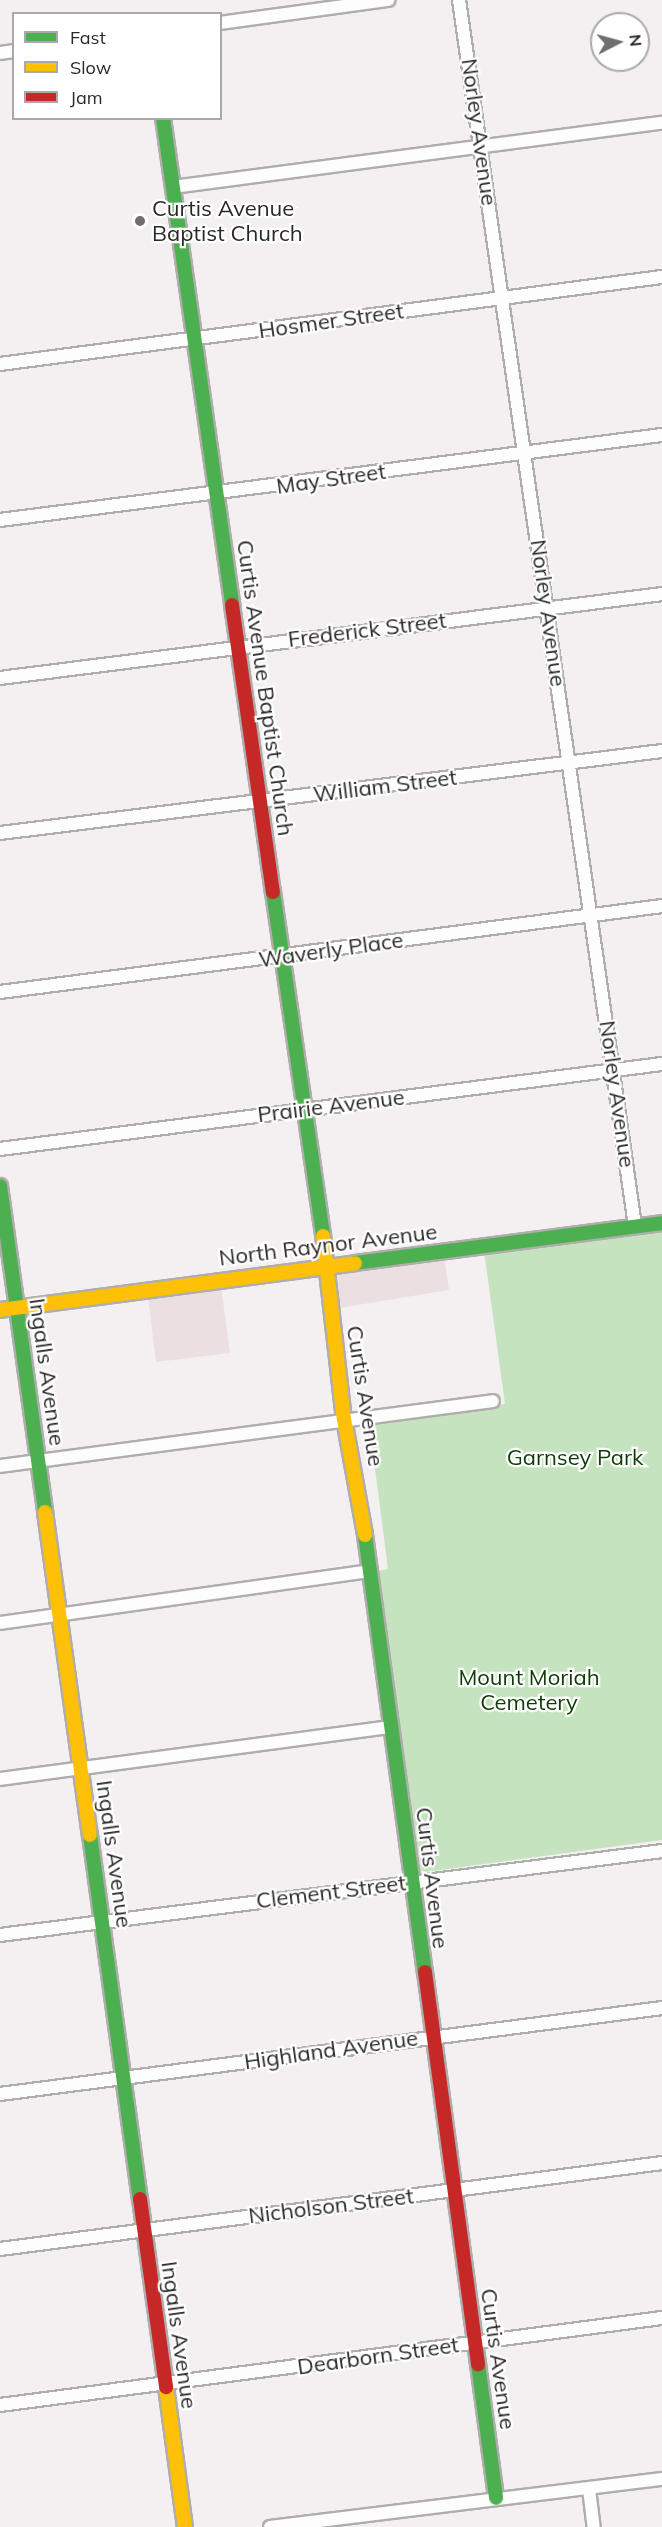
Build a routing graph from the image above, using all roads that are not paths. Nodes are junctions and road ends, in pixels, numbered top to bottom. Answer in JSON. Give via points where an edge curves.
{"nodes":[{"id":1,"x":388,"y":0,"type":"edge"},
{"id":2,"x":459,"y":0,"type":"edge"},
{"id":3,"x":222,"y":23,"type":"edge"},
{"id":4,"x":163,"y":120,"type":"edge"},
{"id":5,"x":662,"y":123,"type":"edge"},
{"id":6,"x":481,"y":148,"type":"junction"},
{"id":7,"x":173,"y":187,"type":"junction"},
{"id":8,"x":662,"y":277,"type":"edge"},
{"id":9,"x":503,"y":298,"type":"junction"},
{"id":10,"x":194,"y":340,"type":"junction"},
{"id":11,"x":0,"y":364,"type":"edge"},
{"id":12,"x":662,"y":435,"type":"edge"},
{"id":13,"x":525,"y":453,"type":"junction"},
{"id":14,"x":216,"y":494,"type":"junction"},
{"id":15,"x":0,"y":520,"type":"edge"},
{"id":16,"x":662,"y":594,"type":"edge"},
{"id":17,"x":547,"y":608,"type":"junction"},
{"id":18,"x":237,"y":646,"type":"junction"},
{"id":19,"x":0,"y":678,"type":"edge"},
{"id":20,"x":662,"y":751,"type":"edge"},
{"id":21,"x":569,"y":763,"type":"junction"},
{"id":22,"x":260,"y":801,"type":"junction"},
{"id":23,"x":0,"y":832,"type":"edge"},
{"id":24,"x":662,"y":906,"type":"edge"},
{"id":25,"x":591,"y":914,"type":"junction"},
{"id":26,"x":282,"y":957,"type":"junction"},
{"id":27,"x":0,"y":992,"type":"edge"},
{"id":28,"x":662,"y":1064,"type":"edge"},
{"id":29,"x":613,"y":1070,"type":"junction"},
{"id":30,"x":304,"y":1110,"type":"junction"},
{"id":31,"x":0,"y":1149,"type":"edge"},
{"id":32,"x":0,"y":1186,"type":"edge"},
{"id":33,"x":662,"y":1223,"type":"edge"},
{"id":34,"x":636,"y":1226,"type":"junction"},
{"id":35,"x":324,"y":1264,"type":"junction"},
{"id":36,"x":17,"y":1307,"type":"junction"},
{"id":37,"x":0,"y":1310,"type":"edge"},
{"id":38,"x":493,"y":1401,"type":"dead end"},
{"id":39,"x":344,"y":1419,"type":"junction"},
{"id":40,"x":38,"y":1462,"type":"junction"},
{"id":41,"x":0,"y":1466,"type":"edge"},
{"id":42,"x":370,"y":1571,"type":"junction"},
{"id":43,"x":59,"y":1615,"type":"junction"},
{"id":44,"x":0,"y":1623,"type":"edge"},
{"id":45,"x":392,"y":1727,"type":"junction"},
{"id":46,"x":80,"y":1768,"type":"junction"},
{"id":47,"x":0,"y":1779,"type":"edge"},
{"id":48,"x":662,"y":1851,"type":"edge"},
{"id":49,"x":410,"y":1882,"type":"junction"},
{"id":50,"x":102,"y":1922,"type":"junction"},
{"id":51,"x":0,"y":1935,"type":"edge"},
{"id":52,"x":662,"y":2008,"type":"edge"},
{"id":53,"x":431,"y":2036,"type":"junction"},
{"id":54,"x":123,"y":2078,"type":"junction"},
{"id":55,"x":0,"y":2094,"type":"edge"},
{"id":56,"x":662,"y":2163,"type":"edge"},
{"id":57,"x":453,"y":2190,"type":"junction"},
{"id":58,"x":144,"y":2231,"type":"junction"},
{"id":59,"x":0,"y":2250,"type":"edge"},
{"id":60,"x":662,"y":2318,"type":"edge"},
{"id":61,"x":474,"y":2343,"type":"junction"},
{"id":62,"x":165,"y":2384,"type":"junction"},
{"id":63,"x":0,"y":2405,"type":"edge"},
{"id":64,"x":662,"y":2479,"type":"edge"},
{"id":65,"x":589,"y":2489,"type":"junction"},
{"id":66,"x":496,"y":2498,"type":"junction"},
{"id":67,"x":369,"y":2521,"type":"edge"},
{"id":68,"x":184,"y":2527,"type":"edge"},
{"id":69,"x":270,"y":2527,"type":"edge"},
{"id":70,"x":594,"y":2527,"type":"edge"}],
"edges":[{"from":1,"to":3,"type":"street"},
{"from":2,"to":6,"type":"street","name":"Norley Avenue"},
{"from":4,"to":7,"type":"street","name":"Curtis Avenue Baptist Church"},
{"from":5,"to":6,"type":"street"},
{"from":6,"to":7,"type":"street"},
{"from":6,"to":9,"type":"street","name":"Norley Avenue"},
{"from":7,"to":10,"type":"street","name":"Curtis Avenue Baptist Church"},
{"from":8,"to":9,"type":"street","name":"Hosmer Street"},
{"from":9,"to":10,"type":"street","name":"Hosmer Street"},
{"from":9,"to":13,"type":"street","name":"Norley Avenue"},
{"from":10,"to":11,"type":"street","name":"Hosmer Street"},
{"from":10,"to":14,"type":"street","name":"Curtis Avenue Baptist Church"},
{"from":12,"to":13,"type":"street","name":"May Street"},
{"from":13,"to":14,"type":"street","name":"May Street"},
{"from":13,"to":17,"type":"street","name":"Norley Avenue"},
{"from":14,"to":15,"type":"street","name":"May Street"},
{"from":14,"to":18,"type":"street","name":"Curtis Avenue Baptist Church"},
{"from":16,"to":17,"type":"street","name":"Frederick Street"},
{"from":17,"to":18,"type":"street","name":"Frederick Street"},
{"from":17,"to":21,"type":"street","name":"Norley Avenue"},
{"from":18,"to":19,"type":"street","name":"Frederick Street"},
{"from":18,"to":22,"type":"street","name":"Curtis Avenue Baptist Church"},
{"from":20,"to":21,"type":"street","name":"William Street"},
{"from":21,"to":22,"type":"street","name":"William Street"},
{"from":21,"to":25,"type":"street","name":"Norley Avenue"},
{"from":22,"to":23,"type":"street","name":"William Street"},
{"from":22,"to":26,"type":"street","name":"Curtis Avenue Baptist Church"},
{"from":24,"to":25,"type":"street","name":"Waverly Place"},
{"from":25,"to":26,"type":"street","name":"Waverly Place"},
{"from":25,"to":29,"type":"street","name":"Norley Avenue"},
{"from":26,"to":27,"type":"street","name":"Waverly Place"},
{"from":26,"to":30,"type":"street","name":"Curtis Avenue Baptist Church"},
{"from":28,"to":29,"type":"street","name":"Prairie Avenue"},
{"from":29,"to":30,"type":"street","name":"Prairie Avenue"},
{"from":29,"to":34,"type":"street","name":"Norley Avenue"},
{"from":30,"to":31,"type":"street","name":"Prairie Avenue"},
{"from":30,"to":35,"type":"street","name":"Curtis Avenue Baptist Church"},
{"from":32,"to":36,"type":"street","name":"Ingalls Avenue"},
{"from":33,"to":34,"type":"street","name":"North Raynor Avenue"},
{"from":34,"to":35,"type":"street","name":"North Raynor Avenue"},
{"from":35,"to":36,"type":"street","name":"North Raynor Avenue"},
{"from":35,"to":39,"type":"street","name":"Curtis Avenue"},
{"from":36,"to":37,"type":"street","name":"North Raynor Avenue"},
{"from":36,"to":40,"type":"street","name":"Ingalls Avenue"},
{"from":38,"to":39,"type":"street"},
{"from":39,"to":40,"type":"street"},
{"from":39,"to":42,"type":"street","name":"Curtis Avenue"},
{"from":40,"to":41,"type":"street"},
{"from":40,"to":43,"type":"street","name":"Ingalls Avenue"},
{"from":42,"to":43,"type":"street"},
{"from":42,"to":45,"type":"street","name":"Curtis Avenue"},
{"from":43,"to":44,"type":"street"},
{"from":43,"to":46,"type":"street","name":"Ingalls Avenue"},
{"from":45,"to":46,"type":"street"},
{"from":45,"to":49,"type":"street","name":"Curtis Avenue"},
{"from":46,"to":47,"type":"street"},
{"from":46,"to":50,"type":"street","name":"Ingalls Avenue"},
{"from":48,"to":49,"type":"street","name":"Clement Street"},
{"from":49,"to":50,"type":"street","name":"Clement Street"},
{"from":49,"to":53,"type":"street","name":"Curtis Avenue"},
{"from":50,"to":51,"type":"street","name":"Clement Street"},
{"from":50,"to":54,"type":"street","name":"Ingalls Avenue"},
{"from":52,"to":53,"type":"street","name":"Highland Avenue"},
{"from":53,"to":54,"type":"street","name":"Highland Avenue"},
{"from":53,"to":57,"type":"street","name":"Curtis Avenue"},
{"from":54,"to":55,"type":"street","name":"Highland Avenue"},
{"from":54,"to":58,"type":"street","name":"Ingalls Avenue"},
{"from":56,"to":57,"type":"street","name":"Nicholson Street"},
{"from":57,"to":58,"type":"street","name":"Nicholson Street"},
{"from":57,"to":61,"type":"street","name":"Curtis Avenue"},
{"from":58,"to":59,"type":"street","name":"Nicholson Street"},
{"from":58,"to":62,"type":"street","name":"Ingalls Avenue"},
{"from":60,"to":61,"type":"street","name":"Dearborn Street"},
{"from":61,"to":62,"type":"street","name":"Dearborn Street"},
{"from":61,"to":66,"type":"street","name":"Curtis Avenue"},
{"from":62,"to":63,"type":"street","name":"Dearborn Street"},
{"from":62,"to":68,"type":"street","name":"Ingalls Avenue"},
{"from":64,"to":65,"type":"street"},
{"from":65,"to":66,"type":"street"},
{"from":65,"to":70,"type":"street"},
{"from":66,"to":67,"type":"street"},
{"from":67,"to":69,"type":"street"}]}
